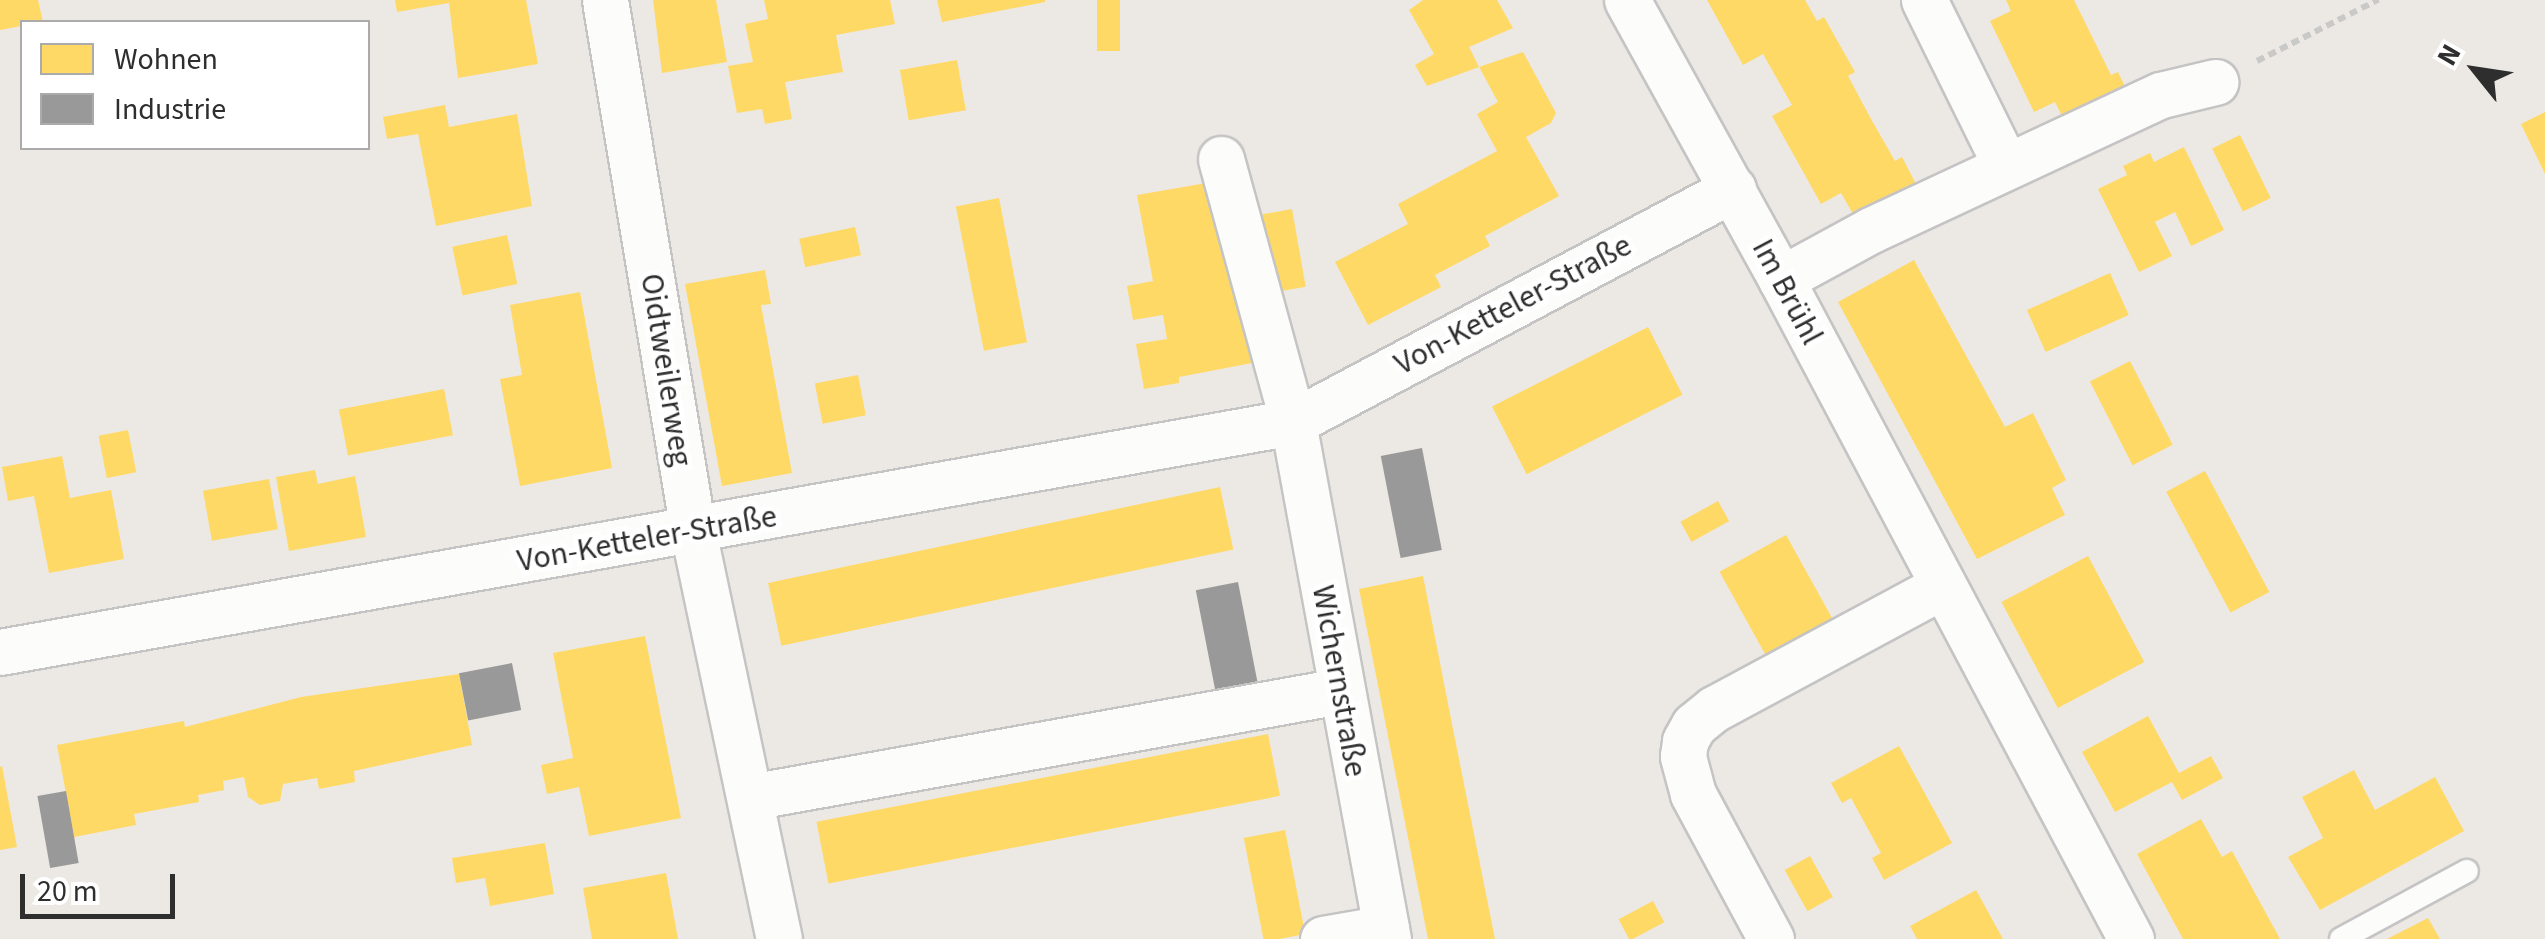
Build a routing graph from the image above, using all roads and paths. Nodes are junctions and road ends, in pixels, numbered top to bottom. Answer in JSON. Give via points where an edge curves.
{"nodes":[{"id":1,"x":605,"y":0,"type":"edge"},
{"id":2,"x":1627,"y":0,"type":"edge"},
{"id":3,"x":1924,"y":0,"type":"edge"},
{"id":4,"x":2378,"y":0,"type":"edge"},
{"id":5,"x":2216,"y":82,"type":"joint"},
{"id":6,"x":1221,"y":159,"type":"dead end"},
{"id":7,"x":2006,"y":166,"type":"junction"},
{"id":8,"x":1732,"y":189,"type":"junction"},
{"id":9,"x":1781,"y":279,"type":"junction"},
{"id":10,"x":1293,"y":422,"type":"junction"},
{"id":11,"x":693,"y":531,"type":"junction"},
{"id":12,"x":1941,"y":587,"type":"junction"},
{"id":13,"x":0,"y":652,"type":"edge"},
{"id":14,"x":1340,"y":691,"type":"junction"},
{"id":15,"x":750,"y":797,"type":"junction"},
{"id":16,"x":2467,"y":871,"type":"dead end"},
{"id":17,"x":1387,"y":934,"type":"edge"},
{"id":18,"x":779,"y":939,"type":"edge"},
{"id":19,"x":1323,"y":939,"type":"edge"},
{"id":20,"x":1771,"y":939,"type":"edge"},
{"id":21,"x":2131,"y":939,"type":"edge"},
{"id":22,"x":2341,"y":939,"type":"edge"}],
"edges":[{"from":1,"to":11,"type":"street","name":"Oidtweilerweg"},
{"from":2,"to":8,"type":"street","name":"Im Brühl"},
{"from":3,"to":7,"type":"street"},
{"from":4,"to":5,"type":"path"},
{"from":5,"to":7,"type":"street","via":[[2161,95]]},
{"from":6,"to":10,"type":"street"},
{"from":7,"to":9,"type":"street"},
{"from":8,"to":9,"type":"street","name":"Im Brühl"},
{"from":8,"to":10,"type":"street","name":"Von-Ketteler-Straße"},
{"from":9,"to":12,"type":"street","name":"Im Brühl"},
{"from":10,"to":11,"type":"street","name":"Von-Ketteler-Straße"},
{"from":10,"to":14,"type":"street","name":"Wichernstraße"},
{"from":11,"to":13,"type":"street","name":"Von-Ketteler-Straße"},
{"from":11,"to":15,"type":"street","name":"Oidtweilerweg"},
{"from":12,"to":20,"type":"street","via":[[1714,710],[1685,741],[1692,794]]},
{"from":12,"to":21,"type":"street","name":"Im Brühl"},
{"from":14,"to":15,"type":"street"},
{"from":14,"to":17,"type":"street","name":"Wichernstraße"},
{"from":15,"to":18,"type":"street","name":"Oidtweilerweg"},
{"from":16,"to":22,"type":"lane"},
{"from":17,"to":19,"type":"street"}]}
